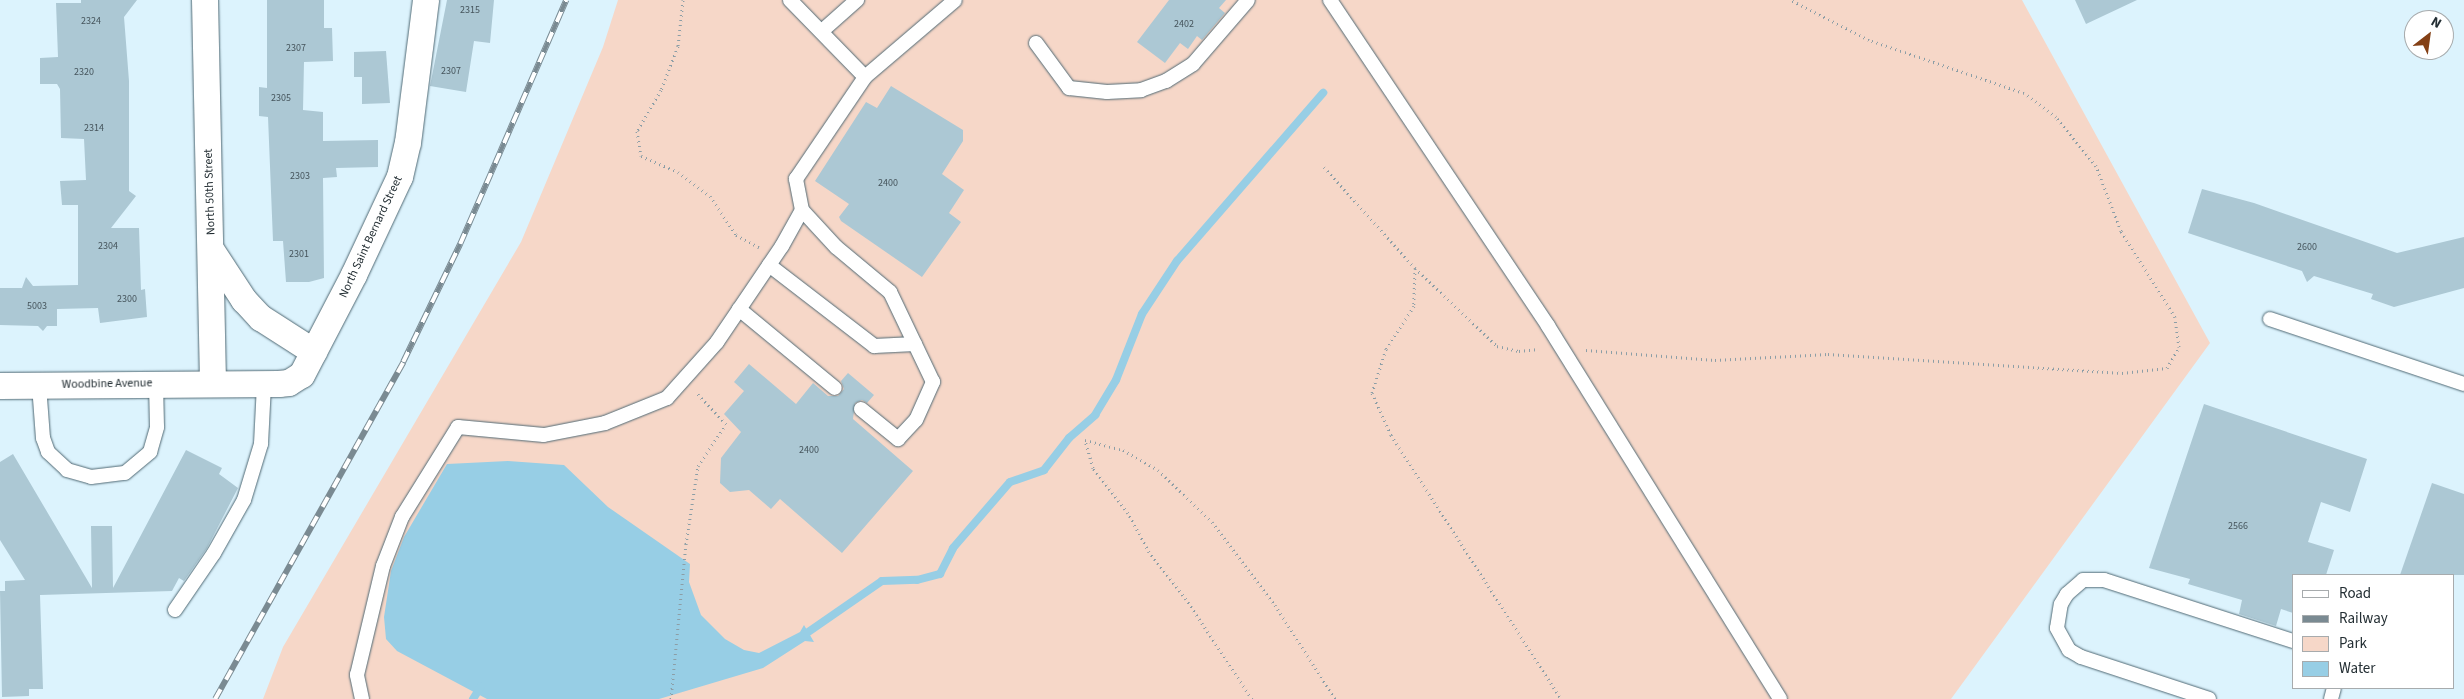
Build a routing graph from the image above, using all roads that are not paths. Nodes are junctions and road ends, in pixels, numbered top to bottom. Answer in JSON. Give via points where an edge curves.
{"nodes":[{"id":1,"x":205,"y":0,"type":"edge"},
{"id":2,"x":426,"y":0,"type":"edge"},
{"id":3,"x":790,"y":0,"type":"edge"},
{"id":4,"x":857,"y":0,"type":"edge"},
{"id":5,"x":955,"y":0,"type":"edge"},
{"id":6,"x":1248,"y":0,"type":"edge"},
{"id":7,"x":1330,"y":0,"type":"edge"},
{"id":8,"x":822,"y":31,"type":"junction"},
{"id":9,"x":1036,"y":43,"type":"dead end"},
{"id":10,"x":865,"y":77,"type":"junction"},
{"id":11,"x":802,"y":210,"type":"junction"},
{"id":12,"x":212,"y":251,"type":"junction"},
{"id":13,"x":769,"y":265,"type":"junction"},
{"id":14,"x":739,"y":309,"type":"junction"},
{"id":15,"x":2270,"y":319,"type":"dead end"},
{"id":16,"x":915,"y":344,"type":"junction"},
{"id":17,"x":314,"y":352,"type":"junction"},
{"id":18,"x":156,"y":384,"type":"junction"},
{"id":19,"x":213,"y":384,"type":"junction"},
{"id":20,"x":264,"y":384,"type":"junction"},
{"id":21,"x":2464,"y":384,"type":"edge"},
{"id":22,"x":39,"y":385,"type":"junction"},
{"id":23,"x":0,"y":386,"type":"edge"},
{"id":24,"x":835,"y":388,"type":"dead end"},
{"id":25,"x":861,"y":409,"type":"dead end"},
{"id":26,"x":175,"y":610,"type":"dead end"},
{"id":27,"x":2292,"y":641,"type":"edge"},
{"id":28,"x":362,"y":699,"type":"edge"},
{"id":29,"x":1780,"y":699,"type":"edge"},
{"id":30,"x":2209,"y":699,"type":"edge"}],
"edges":[{"from":1,"to":12,"type":"street","name":"North 50th Street"},
{"from":2,"to":17,"type":"street","name":"North Saint Bernard Street","via":[[408,143],[400,177]]},
{"from":3,"to":8,"type":"lane"},
{"from":4,"to":8,"type":"lane"},
{"from":5,"to":10,"type":"lane"},
{"from":6,"to":9,"type":"lane","via":[[1193,64],[1166,81],[1141,90],[1107,92],[1069,88]]},
{"from":7,"to":29,"type":"lane","via":[[1548,326]]},
{"from":8,"to":10,"type":"lane"},
{"from":10,"to":11,"type":"lane","via":[[796,180]]},
{"from":11,"to":13,"type":"lane"},
{"from":11,"to":16,"type":"lane","via":[[836,247],[890,292]]},
{"from":12,"to":17,"type":"street","via":[[255,312]]},
{"from":12,"to":19,"type":"street","name":"North 50th Street"},
{"from":13,"to":14,"type":"lane"},
{"from":13,"to":16,"type":"lane","via":[[874,346]]},
{"from":14,"to":24,"type":"lane"},
{"from":14,"to":28,"type":"lane","via":[[717,342],[667,398],[605,423],[544,435],[458,427],[402,517],[382,566],[357,674]]},
{"from":15,"to":21,"type":"lane"},
{"from":16,"to":25,"type":"lane","via":[[933,382],[916,420],[898,439]]},
{"from":17,"to":20,"type":"street","name":"North Saint Bernard Street","via":[[297,379],[289,383]]},
{"from":18,"to":19,"type":"street","name":"Woodbine Avenue"},
{"from":18,"to":22,"type":"street","name":"Woodbine Avenue"},
{"from":18,"to":22,"type":"lane","via":[[157,428],[150,452],[125,473],[91,477],[67,470],[48,452],[43,438]]},
{"from":19,"to":20,"type":"street","name":"North Saint Bernard Street"},
{"from":20,"to":26,"type":"lane","via":[[261,444],[244,500],[214,553]]},
{"from":22,"to":23,"type":"street","name":"Woodbine Avenue"},
{"from":27,"to":30,"type":"lane","via":[[2104,580],[2083,580],[2067,594],[2061,604],[2057,628],[2060,639],[2069,650],[2081,657]]}]}
